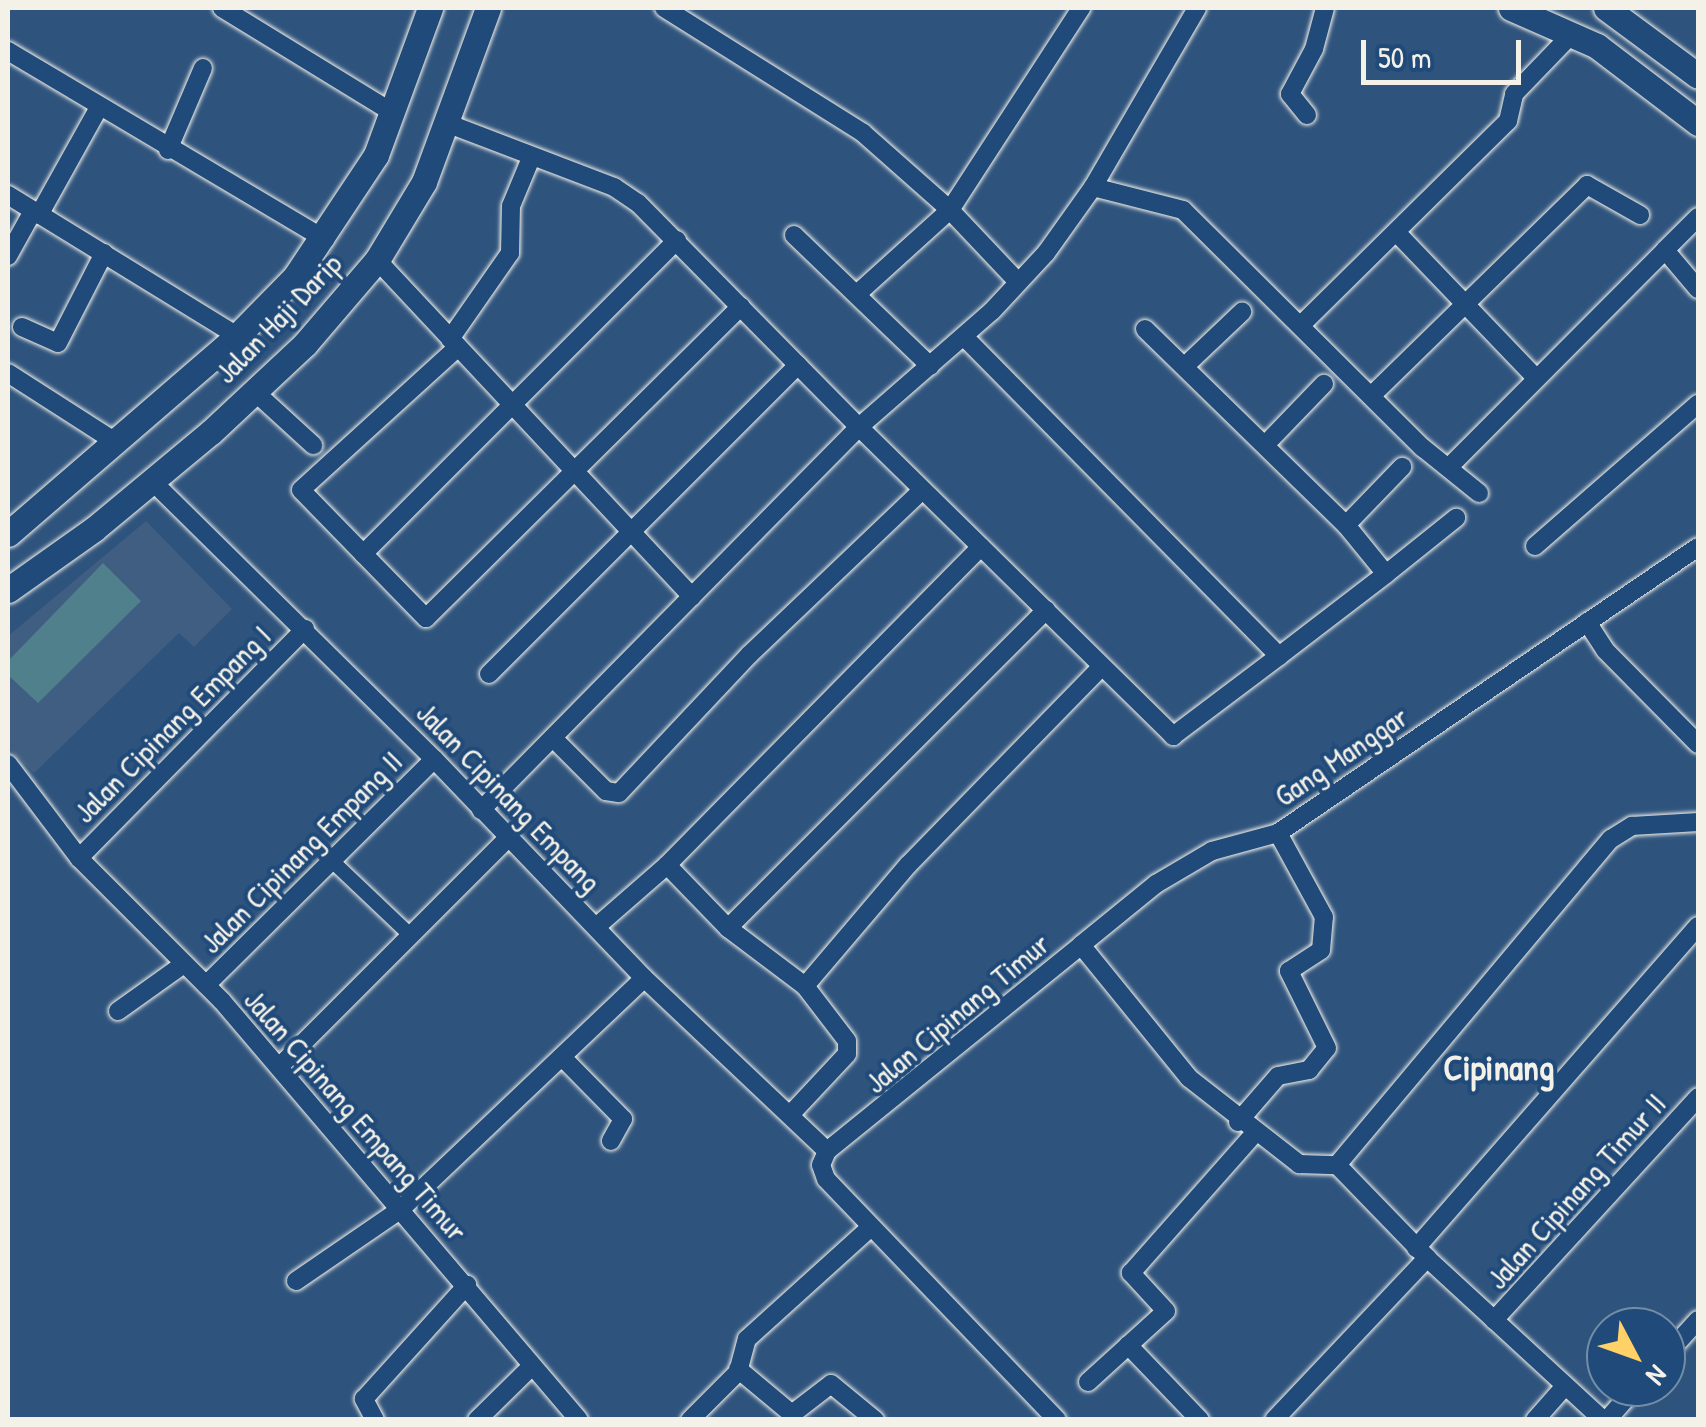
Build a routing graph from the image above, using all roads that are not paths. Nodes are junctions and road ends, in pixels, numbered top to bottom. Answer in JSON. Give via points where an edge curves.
{"nodes":[{"id":1,"x":222,"y":8,"type":"edge"},
{"id":2,"x":430,"y":8,"type":"edge"},
{"id":3,"x":488,"y":8,"type":"edge"},
{"id":4,"x":664,"y":8,"type":"edge"},
{"id":5,"x":1081,"y":8,"type":"edge"},
{"id":6,"x":1197,"y":8,"type":"edge"},
{"id":7,"x":1325,"y":8,"type":"edge"},
{"id":8,"x":1511,"y":8,"type":"edge"},
{"id":9,"x":1606,"y":8,"type":"edge"},
{"id":10,"x":1572,"y":32,"type":"junction"},
{"id":11,"x":8,"y":51,"type":"edge"},
{"id":12,"x":203,"y":68,"type":"dead end"},
{"id":13,"x":1698,"y":76,"type":"edge"},
{"id":14,"x":98,"y":109,"type":"junction"},
{"id":15,"x":395,"y":114,"type":"junction"},
{"id":16,"x":1308,"y":116,"type":"dead end"},
{"id":17,"x":1698,"y":123,"type":"edge"},
{"id":18,"x":449,"y":124,"type":"junction"},
{"id":19,"x":168,"y":150,"type":"junction"},
{"id":20,"x":531,"y":158,"type":"junction"},
{"id":21,"x":1093,"y":187,"type":"junction"},
{"id":22,"x":8,"y":195,"type":"edge"},
{"id":23,"x":950,"y":210,"type":"junction"},
{"id":24,"x":36,"y":213,"type":"junction"},
{"id":25,"x":1640,"y":216,"type":"dead end"},
{"id":26,"x":1698,"y":216,"type":"edge"},
{"id":27,"x":1396,"y":232,"type":"junction"},
{"id":28,"x":794,"y":235,"type":"dead end"},
{"id":29,"x":324,"y":240,"type":"junction"},
{"id":30,"x":678,"y":240,"type":"junction"},
{"id":31,"x":1665,"y":250,"type":"junction"},
{"id":32,"x":104,"y":254,"type":"junction"},
{"id":33,"x":8,"y":256,"type":"edge"},
{"id":34,"x":377,"y":260,"type":"junction"},
{"id":35,"x":1018,"y":282,"type":"junction"},
{"id":36,"x":1698,"y":289,"type":"edge"},
{"id":37,"x":856,"y":294,"type":"junction"},
{"id":38,"x":1465,"y":304,"type":"junction"},
{"id":39,"x":741,"y":306,"type":"junction"},
{"id":40,"x":1242,"y":312,"type":"dead end"},
{"id":41,"x":1301,"y":325,"type":"junction"},
{"id":42,"x":22,"y":327,"type":"dead end"},
{"id":43,"x":1144,"y":330,"type":"dead end"},
{"id":44,"x":237,"y":336,"type":"junction"},
{"id":45,"x":965,"y":338,"type":"junction"},
{"id":46,"x":454,"y":343,"type":"junction"},
{"id":47,"x":798,"y":365,"type":"junction"},
{"id":48,"x":930,"y":366,"type":"junction"},
{"id":49,"x":1185,"y":366,"type":"junction"},
{"id":50,"x":8,"y":373,"type":"edge"},
{"id":51,"x":1534,"y":376,"type":"junction"},
{"id":52,"x":1324,"y":384,"type":"dead end"},
{"id":53,"x":255,"y":392,"type":"junction"},
{"id":54,"x":1371,"y":396,"type":"junction"},
{"id":55,"x":1698,"y":404,"type":"edge"},
{"id":56,"x":512,"y":410,"type":"junction"},
{"id":57,"x":859,"y":427,"type":"junction"},
{"id":58,"x":114,"y":441,"type":"junction"},
{"id":59,"x":314,"y":445,"type":"dead end"},
{"id":60,"x":1265,"y":445,"type":"junction"},
{"id":61,"x":1402,"y":467,"type":"dead end"},
{"id":62,"x":1449,"y":467,"type":"junction"},
{"id":63,"x":574,"y":474,"type":"junction"},
{"id":64,"x":152,"y":480,"type":"junction"},
{"id":65,"x":922,"y":490,"type":"junction"},
{"id":66,"x":1479,"y":493,"type":"dead end"},
{"id":67,"x":1456,"y":518,"type":"dead end"},
{"id":68,"x":1346,"y":525,"type":"junction"},
{"id":69,"x":629,"y":532,"type":"junction"},
{"id":70,"x":8,"y":534,"type":"edge"},
{"id":71,"x":1535,"y":546,"type":"dead end"},
{"id":72,"x":1698,"y":547,"type":"edge"},
{"id":73,"x":981,"y":548,"type":"junction"},
{"id":74,"x":362,"y":554,"type":"junction"},
{"id":75,"x":1386,"y":574,"type":"junction"},
{"id":76,"x":8,"y":590,"type":"edge"},
{"id":77,"x":692,"y":596,"type":"junction"},
{"id":78,"x":1046,"y":610,"type":"junction"},
{"id":79,"x":1587,"y":622,"type":"junction"},
{"id":80,"x":305,"y":629,"type":"junction"},
{"id":81,"x":1279,"y":656,"type":"junction"},
{"id":82,"x":1100,"y":668,"type":"junction"},
{"id":83,"x":488,"y":674,"type":"dead end"},
{"id":84,"x":553,"y":738,"type":"junction"},
{"id":85,"x":1698,"y":744,"type":"edge"},
{"id":86,"x":434,"y":759,"type":"junction"},
{"id":87,"x":8,"y":764,"type":"edge"},
{"id":88,"x":481,"y":810,"type":"junction"},
{"id":89,"x":1698,"y":822,"type":"edge"},
{"id":90,"x":1278,"y":832,"type":"junction"},
{"id":91,"x":508,"y":838,"type":"junction"},
{"id":92,"x":79,"y":858,"type":"junction"},
{"id":93,"x":330,"y":859,"type":"junction"},
{"id":94,"x":667,"y":865,"type":"junction"},
{"id":95,"x":596,"y":926,"type":"junction"},
{"id":96,"x":1698,"y":926,"type":"edge"},
{"id":97,"x":728,"y":928,"type":"junction"},
{"id":98,"x":410,"y":936,"type":"junction"},
{"id":99,"x":1081,"y":945,"type":"junction"},
{"id":100,"x":181,"y":966,"type":"junction"},
{"id":101,"x":644,"y":978,"type":"junction"},
{"id":102,"x":206,"y":985,"type":"junction"},
{"id":103,"x":805,"y":986,"type":"junction"},
{"id":104,"x":118,"y":1010,"type":"dead end"},
{"id":105,"x":562,"y":1058,"type":"junction"},
{"id":106,"x":279,"y":1067,"type":"junction"},
{"id":107,"x":1698,"y":1098,"type":"edge"},
{"id":108,"x":790,"y":1115,"type":"junction"},
{"id":109,"x":1238,"y":1122,"type":"junction"},
{"id":110,"x":1254,"y":1134,"type":"junction"},
{"id":111,"x":612,"y":1141,"type":"dead end"},
{"id":112,"x":827,"y":1151,"type":"junction"},
{"id":113,"x":1337,"y":1165,"type":"junction"},
{"id":114,"x":400,"y":1208,"type":"junction"},
{"id":115,"x":871,"y":1227,"type":"junction"},
{"id":116,"x":1422,"y":1253,"type":"junction"},
{"id":117,"x":296,"y":1281,"type":"dead end"},
{"id":118,"x":466,"y":1285,"type":"junction"},
{"id":119,"x":1494,"y":1320,"type":"junction"},
{"id":120,"x":1128,"y":1345,"type":"junction"},
{"id":121,"x":532,"y":1366,"type":"junction"},
{"id":122,"x":738,"y":1369,"type":"junction"},
{"id":123,"x":1088,"y":1382,"type":"dead end"},
{"id":124,"x":1565,"y":1386,"type":"junction"},
{"id":125,"x":375,"y":1420,"type":"edge"},
{"id":126,"x":477,"y":1420,"type":"edge"},
{"id":127,"x":579,"y":1420,"type":"edge"},
{"id":128,"x":690,"y":1420,"type":"edge"},
{"id":129,"x":874,"y":1420,"type":"edge"},
{"id":130,"x":1058,"y":1420,"type":"edge"},
{"id":131,"x":1200,"y":1420,"type":"edge"},
{"id":132,"x":1274,"y":1420,"type":"edge"},
{"id":133,"x":1535,"y":1420,"type":"edge"},
{"id":134,"x":1605,"y":1420,"type":"edge"}],
"edges":[{"from":1,"to":15,"type":"street"},
{"from":2,"to":15,"type":"main road","name":"Jalan Haji Darip"},
{"from":3,"to":18,"type":"main road","name":"Jalan Haji Darip"},
{"from":4,"to":23,"type":"street","via":[[862,133]]},
{"from":5,"to":23,"type":"street"},
{"from":6,"to":21,"type":"street"},
{"from":7,"to":16,"type":"street","via":[[1314,50],[1290,94]]},
{"from":8,"to":10,"type":"main road"},
{"from":9,"to":13,"type":"main road"},
{"from":10,"to":17,"type":"main road"},
{"from":10,"to":27,"type":"street","via":[[1514,94],[1508,121]]},
{"from":11,"to":14,"type":"street"},
{"from":12,"to":19,"type":"street"},
{"from":14,"to":19,"type":"street"},
{"from":14,"to":24,"type":"street"},
{"from":15,"to":29,"type":"main road","name":"Jalan Haji Darip"},
{"from":18,"to":20,"type":"street"},
{"from":18,"to":34,"type":"main road","name":"Jalan Haji Darip","via":[[424,182]]},
{"from":19,"to":29,"type":"street"},
{"from":20,"to":30,"type":"street","via":[[614,187]]},
{"from":20,"to":46,"type":"street","via":[[511,206],[510,253]]},
{"from":21,"to":35,"type":"street"},
{"from":21,"to":41,"type":"street","via":[[1183,210]]},
{"from":22,"to":24,"type":"street"},
{"from":23,"to":35,"type":"street"},
{"from":23,"to":37,"type":"street"},
{"from":24,"to":32,"type":"street"},
{"from":24,"to":33,"type":"street"},
{"from":25,"to":38,"type":"street","via":[[1588,185]]},
{"from":26,"to":31,"type":"street"},
{"from":27,"to":38,"type":"street"},
{"from":27,"to":41,"type":"street"},
{"from":28,"to":37,"type":"street"},
{"from":29,"to":44,"type":"main road","name":"Jalan Haji Darip"},
{"from":30,"to":39,"type":"street"},
{"from":30,"to":56,"type":"street"},
{"from":31,"to":36,"type":"street"},
{"from":31,"to":51,"type":"street"},
{"from":32,"to":42,"type":"street","via":[[58,342]]},
{"from":32,"to":44,"type":"street"},
{"from":34,"to":46,"type":"street"},
{"from":34,"to":53,"type":"main road","name":"Jalan Haji Darip"},
{"from":35,"to":45,"type":"street"},
{"from":37,"to":48,"type":"street"},
{"from":38,"to":51,"type":"street"},
{"from":38,"to":54,"type":"street"},
{"from":39,"to":47,"type":"street"},
{"from":39,"to":63,"type":"street"},
{"from":40,"to":49,"type":"street"},
{"from":41,"to":54,"type":"street"},
{"from":43,"to":49,"type":"street"},
{"from":44,"to":58,"type":"main road","name":"Jalan Haji Darip"},
{"from":45,"to":48,"type":"street"},
{"from":45,"to":81,"type":"street"},
{"from":46,"to":56,"type":"street"},
{"from":46,"to":74,"type":"street","via":[[301,490]]},
{"from":47,"to":57,"type":"street"},
{"from":47,"to":69,"type":"street"},
{"from":48,"to":57,"type":"street"},
{"from":49,"to":60,"type":"street"},
{"from":50,"to":58,"type":"street"},
{"from":51,"to":62,"type":"street"},
{"from":52,"to":60,"type":"street"},
{"from":53,"to":59,"type":"street"},
{"from":53,"to":64,"type":"main road","name":"Jalan Haji Darip"},
{"from":54,"to":62,"type":"street"},
{"from":55,"to":71,"type":"street"},
{"from":56,"to":63,"type":"street"},
{"from":56,"to":74,"type":"street"},
{"from":57,"to":65,"type":"street"},
{"from":57,"to":77,"type":"street"},
{"from":58,"to":70,"type":"main road","name":"Jalan Haji Darip"},
{"from":60,"to":68,"type":"street"},
{"from":61,"to":68,"type":"street"},
{"from":62,"to":66,"type":"street"},
{"from":63,"to":69,"type":"street"},
{"from":63,"to":74,"type":"street","via":[[426,618]]},
{"from":64,"to":76,"type":"main road","name":"Jalan Haji Darip"},
{"from":64,"to":80,"type":"street","name":"Jalan Cipinang Empang"},
{"from":65,"to":73,"type":"street"},
{"from":65,"to":84,"type":"street","via":[[749,655],[615,796]]},
{"from":67,"to":75,"type":"street"},
{"from":68,"to":75,"type":"street"},
{"from":69,"to":77,"type":"street"},
{"from":69,"to":83,"type":"street"},
{"from":72,"to":79,"type":"street","name":"Gang Manggar"},
{"from":73,"to":78,"type":"street"},
{"from":73,"to":94,"type":"street"},
{"from":75,"to":81,"type":"street"},
{"from":77,"to":84,"type":"street"},
{"from":78,"to":82,"type":"street"},
{"from":78,"to":97,"type":"street"},
{"from":79,"to":85,"type":"street","via":[[1605,650]]},
{"from":79,"to":90,"type":"street","name":"Gang Manggar"},
{"from":80,"to":86,"type":"street","name":"Jalan Cipinang Empang"},
{"from":80,"to":92,"type":"street","name":"Jalan Cipinang Empang I"},
{"from":81,"to":82,"type":"street","via":[[1173,736]]},
{"from":82,"to":103,"type":"street","via":[[908,864]]},
{"from":84,"to":88,"type":"street"},
{"from":86,"to":88,"type":"street","name":"Jalan Cipinang Empang"},
{"from":86,"to":93,"type":"street","name":"Jalan Cipinang Empang II"},
{"from":87,"to":92,"type":"street","name":"Jalan Cipinang Empang Timur"},
{"from":88,"to":91,"type":"street","name":"Jalan Cipinang Empang"},
{"from":89,"to":113,"type":"street","via":[[1632,826],[1611,839]]},
{"from":90,"to":99,"type":"street","via":[[1212,851],[1156,884]]},
{"from":90,"to":109,"type":"street","name":"Gang Manggar","via":[[1324,917],[1321,950],[1290,973],[1327,1048],[1309,1070],[1278,1076]]},
{"from":91,"to":95,"type":"street","name":"Jalan Cipinang Empang"},
{"from":91,"to":98,"type":"street"},
{"from":92,"to":100,"type":"street","name":"Jalan Cipinang Empang Timur"},
{"from":93,"to":98,"type":"street"},
{"from":93,"to":102,"type":"street","name":"Jalan Cipinang Empang II"},
{"from":94,"to":95,"type":"street"},
{"from":94,"to":97,"type":"street"},
{"from":95,"to":101,"type":"street","name":"Jalan Cipinang Empang"},
{"from":96,"to":116,"type":"street"},
{"from":97,"to":103,"type":"street"},
{"from":98,"to":106,"type":"street"},
{"from":99,"to":109,"type":"street","name":"Jalan Cipinang Timur","via":[[1189,1078]]},
{"from":99,"to":112,"type":"street","name":"Jalan Cipinang Timur"},
{"from":100,"to":102,"type":"street","name":"Jalan Cipinang Empang Timur"},
{"from":100,"to":104,"type":"street"},
{"from":101,"to":105,"type":"street"},
{"from":101,"to":108,"type":"street","name":"Jalan Cipinang Empang"},
{"from":102,"to":106,"type":"street","name":"Jalan Cipinang Empang Timur"},
{"from":103,"to":108,"type":"street","via":[[849,1048]]},
{"from":105,"to":111,"type":"street","via":[[623,1118]]},
{"from":105,"to":114,"type":"street"},
{"from":106,"to":114,"type":"street","name":"Jalan Cipinang Empang Timur"},
{"from":107,"to":119,"type":"street","name":"Jalan Cipinang Timur II"},
{"from":108,"to":112,"type":"street","name":"Jalan Cipinang Empang"},
{"from":109,"to":110,"type":"street","name":"Jalan Cipinang Timur"},
{"from":110,"to":113,"type":"street","name":"Jalan Cipinang Timur","via":[[1299,1164]]},
{"from":110,"to":120,"type":"street","via":[[1131,1273],[1166,1308]]},
{"from":112,"to":115,"type":"street","via":[[821,1171]]},
{"from":113,"to":116,"type":"street"},
{"from":114,"to":117,"type":"street"},
{"from":114,"to":118,"type":"street","name":"Jalan Cipinang Empang Timur"},
{"from":115,"to":122,"type":"street","via":[[748,1339]]},
{"from":115,"to":130,"type":"street"},
{"from":116,"to":119,"type":"street"},
{"from":116,"to":132,"type":"street"},
{"from":118,"to":121,"type":"street","name":"Jalan Cipinang Empang Timur"},
{"from":118,"to":125,"type":"street","via":[[364,1398]]},
{"from":119,"to":124,"type":"street"},
{"from":120,"to":123,"type":"street"},
{"from":120,"to":131,"type":"street"},
{"from":121,"to":126,"type":"street"},
{"from":121,"to":127,"type":"street","name":"Jalan Cipinang Empang Timur"},
{"from":122,"to":128,"type":"street"},
{"from":122,"to":129,"type":"street","via":[[792,1414],[831,1384]]},
{"from":124,"to":133,"type":"street"},
{"from":124,"to":134,"type":"street"}]}
